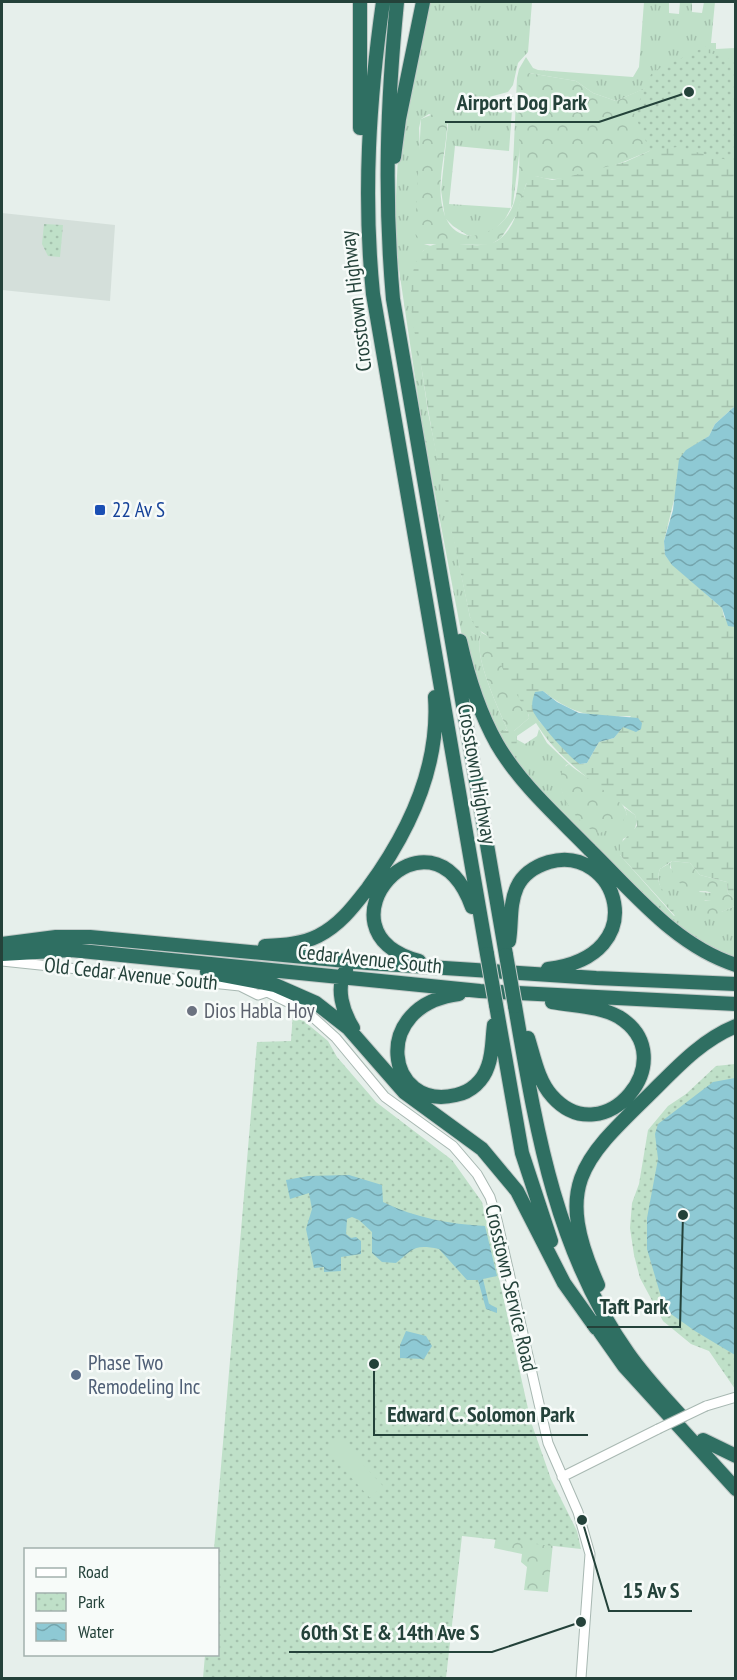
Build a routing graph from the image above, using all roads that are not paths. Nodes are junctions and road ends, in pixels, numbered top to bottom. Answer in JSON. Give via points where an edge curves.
{"nodes":[{"id":1,"x":360,"y":2,"type":"edge"},
{"id":2,"x":382,"y":2,"type":"edge"},
{"id":3,"x":397,"y":2,"type":"edge"},
{"id":4,"x":423,"y":2,"type":"edge"},
{"id":5,"x":387,"y":231,"type":"junction"},
{"id":6,"x":369,"y":250,"type":"junction"},
{"id":7,"x":432,"y":522,"type":"junction"},
{"id":8,"x":428,"y":617,"type":"junction"},
{"id":9,"x":2,"y":944,"type":"edge"},
{"id":10,"x":220,"y":948,"type":"junction"},
{"id":11,"x":2,"y":954,"type":"edge"},
{"id":12,"x":487,"y":954,"type":"junction"},
{"id":13,"x":506,"y":955,"type":"junction"},
{"id":14,"x":132,"y":956,"type":"junction"},
{"id":15,"x":2,"y":961,"type":"edge"},
{"id":16,"x":368,"y":963,"type":"junction"},
{"id":17,"x":735,"y":965,"type":"edge"},
{"id":18,"x":453,"y":969,"type":"junction"},
{"id":19,"x":514,"y":973,"type":"junction"},
{"id":20,"x":342,"y":978,"type":"junction"},
{"id":21,"x":735,"y":984,"type":"edge"},
{"id":22,"x":480,"y":991,"type":"junction"},
{"id":23,"x":258,"y":995,"type":"joint"},
{"id":24,"x":516,"y":997,"type":"junction"},
{"id":25,"x":735,"y":1004,"type":"edge"},
{"id":26,"x":495,"y":1005,"type":"junction"},
{"id":27,"x":735,"y":1026,"type":"edge"},
{"id":28,"x":373,"y":1057,"type":"junction"},
{"id":29,"x":596,"y":1328,"type":"junction"},
{"id":30,"x":649,"y":1379,"type":"junction"},
{"id":31,"x":735,"y":1397,"type":"edge"},
{"id":32,"x":703,"y":1440,"type":"junction"},
{"id":33,"x":735,"y":1456,"type":"edge"},
{"id":34,"x":735,"y":1476,"type":"edge"},
{"id":35,"x":562,"y":1477,"type":"junction"},
{"id":36,"x":735,"y":1489,"type":"edge"},
{"id":37,"x":580,"y":1678,"type":"edge"}],
"edges":[{"from":1,"to":6,"type":"highway","via":[[360,187]]},
{"from":2,"to":6,"type":"highway","name":"Crosstown Highway","via":[[368,123]]},
{"from":3,"to":5,"type":"highway","name":"Crosstown Highway","via":[[388,110]]},
{"from":4,"to":5,"type":"highway","via":[[399,119]]},
{"from":5,"to":7,"type":"highway","name":"Crosstown Highway","via":[[393,299]]},
{"from":6,"to":8,"type":"highway","name":"Crosstown Highway","via":[[380,339]]},
{"from":7,"to":13,"type":"highway","name":"Crosstown Highway"},
{"from":7,"to":17,"type":"highway","via":[[472,686],[488,728],[506,758],[531,791],[662,920],[695,947]]},
{"from":8,"to":10,"type":"highway","via":[[435,704],[433,736],[421,792],[399,842],[357,902],[327,931],[298,943]]},
{"from":8,"to":12,"type":"highway","name":"Crosstown Highway"},
{"from":9,"to":10,"type":"highway","name":"Cedar Avenue South","via":[[67,936]]},
{"from":10,"to":16,"type":"highway","name":"Cedar Avenue South"},
{"from":11,"to":14,"type":"highway","name":"Cedar Avenue South","via":[[62,950]]},
{"from":12,"to":18,"type":"highway","via":[[467,893],[452,873],[425,863],[398,870],[376,895],[375,921],[381,936],[405,957]]},
{"from":12,"to":26,"type":"highway","name":"Crosstown Highway","bridge":true},
{"from":13,"to":19,"type":"highway","via":[[513,897],[529,873],[553,861],[572,861],[589,867],[603,879],[612,897],[615,917],[610,936],[598,951],[564,967]]},
{"from":13,"to":24,"type":"highway","name":"Crosstown Highway","bridge":true},
{"from":14,"to":20,"type":"highway","name":"Cedar Avenue South"},
{"from":14,"to":28,"type":"highway","via":[[290,990],[340,1021]]},
{"from":15,"to":23,"type":"street","name":"Old Cedar Avenue South","via":[[240,986]]},
{"from":16,"to":18,"type":"highway","name":"Cedar Avenue South"},
{"from":16,"to":20,"type":"highway","via":[[348,969]]},
{"from":18,"to":19,"type":"highway","name":"Cedar Avenue South"},
{"from":19,"to":21,"type":"highway","name":"Cedar Avenue South"},
{"from":20,"to":22,"type":"highway","name":"Cedar Avenue South"},
{"from":20,"to":28,"type":"highway","via":[[345,1012]]},
{"from":22,"to":24,"type":"highway","name":"Cedar Avenue South"},
{"from":22,"to":26,"type":"highway","via":[[430,1001],[404,1024],[397,1058],[410,1083],[426,1094],[444,1097],[474,1087],[489,1065]]},
{"from":23,"to":35,"type":"street","name":"Crosstown Service Road","via":[[267,992],[306,1011],[336,1038],[385,1096],[453,1146],[477,1174],[497,1220],[538,1408]]},
{"from":24,"to":24,"type":"highway","via":[[609,1013],[624,1021],[636,1035],[642,1053],[642,1073],[633,1092],[620,1105],[602,1112],[576,1112],[559,1103],[540,1076]]},
{"from":24,"to":25,"type":"highway","name":"Cedar Avenue South"},
{"from":24,"to":30,"type":"highway","name":"Crosstown Highway","via":[[541,1151],[566,1233],[601,1310]]},
{"from":26,"to":29,"type":"highway","name":"Crosstown Highway","via":[[513,1112],[535,1197],[562,1264]]},
{"from":27,"to":30,"type":"highway","via":[[692,1053],[604,1139],[588,1161],[579,1188],[576,1215],[585,1254],[604,1300]]},
{"from":28,"to":29,"type":"highway","via":[[404,1092],[482,1149],[501,1169],[517,1191],[564,1283]]},
{"from":29,"to":36,"type":"highway","name":"Crosstown Highway","via":[[642,1386]]},
{"from":30,"to":32,"type":"highway","name":"Crosstown Highway"},
{"from":31,"to":35,"type":"street","bridge":true,"via":[[706,1406]]},
{"from":32,"to":33,"type":"highway"},
{"from":32,"to":34,"type":"highway","name":"Crosstown Highway"},
{"from":35,"to":37,"type":"street","name":"Crosstown Service Road","via":[[590,1554]]}]}
